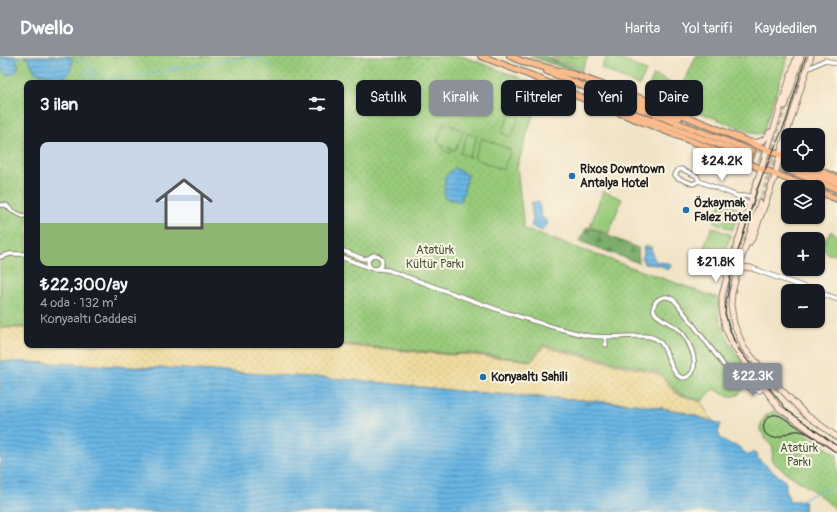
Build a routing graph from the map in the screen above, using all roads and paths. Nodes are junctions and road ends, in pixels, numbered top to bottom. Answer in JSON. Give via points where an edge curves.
{"nodes":[{"id":1,"x":481,"y":56,"type":"edge"},
{"id":2,"x":510,"y":56,"type":"edge"},
{"id":3,"x":797,"y":56,"type":"edge"},
{"id":4,"x":801,"y":56,"type":"edge"},
{"id":5,"x":811,"y":56,"type":"edge"},
{"id":6,"x":824,"y":58,"type":"edge"},
{"id":7,"x":524,"y":62,"type":"junction"},
{"id":8,"x":837,"y":64,"type":"edge"},
{"id":9,"x":542,"y":67,"type":"junction"},
{"id":10,"x":807,"y":69,"type":"junction"},
{"id":11,"x":532,"y":76,"type":"junction"},
{"id":12,"x":785,"y":106,"type":"tunnel mouth"},
{"id":13,"x":679,"y":118,"type":"tunnel mouth"},
{"id":14,"x":776,"y":121,"type":"junction"},
{"id":15,"x":788,"y":128,"type":"edge"},
{"id":16,"x":748,"y":142,"type":"junction"},
{"id":17,"x":767,"y":150,"type":"junction"},
{"id":18,"x":781,"y":152,"type":"edge"},
{"id":19,"x":780,"y":155,"type":"junction"},
{"id":20,"x":761,"y":168,"type":"junction"},
{"id":21,"x":805,"y":172,"type":"edge"},
{"id":22,"x":810,"y":172,"type":"edge"},
{"id":23,"x":823,"y":172,"type":"edge"},
{"id":24,"x":775,"y":174,"type":"junction"},
{"id":25,"x":837,"y":178,"type":"edge"},
{"id":26,"x":790,"y":180,"type":"edge"},
{"id":27,"x":699,"y":181,"type":"junction"},
{"id":28,"x":837,"y":183,"type":"edge"},
{"id":29,"x":837,"y":189,"type":"edge"},
{"id":30,"x":825,"y":194,"type":"edge"},
{"id":31,"x":737,"y":196,"type":"junction"},
{"id":32,"x":752,"y":196,"type":"junction"},
{"id":33,"x":837,"y":199,"type":"edge"},
{"id":34,"x":760,"y":203,"type":"tunnel mouth"},
{"id":35,"x":0,"y":205,"type":"edge"},
{"id":36,"x":749,"y":205,"type":"junction"},
{"id":37,"x":24,"y":216,"type":"edge"},
{"id":38,"x":344,"y":251,"type":"edge"},
{"id":39,"x":744,"y":253,"type":"junction"},
{"id":40,"x":24,"y":254,"type":"edge"},
{"id":41,"x":0,"y":257,"type":"edge"},
{"id":42,"x":344,"y":258,"type":"edge"},
{"id":43,"x":369,"y":258,"type":"junction"},
{"id":44,"x":383,"y":262,"type":"junction"},
{"id":45,"x":750,"y":268,"type":"junction"},
{"id":46,"x":372,"y":269,"type":"junction"},
{"id":47,"x":377,"y":269,"type":"junction"},
{"id":48,"x":388,"y":270,"type":"junction"},
{"id":49,"x":797,"y":284,"type":"edge"},
{"id":50,"x":734,"y":287,"type":"junction"},
{"id":51,"x":825,"y":294,"type":"edge"},
{"id":52,"x":837,"y":299,"type":"edge"},
{"id":53,"x":605,"y":337,"type":"junction"},
{"id":54,"x":606,"y":345,"type":"dead end"},
{"id":55,"x":771,"y":379,"type":"junction"},
{"id":56,"x":760,"y":383,"type":"junction"},
{"id":57,"x":745,"y":385,"type":"junction"},
{"id":58,"x":764,"y":388,"type":"junction"},
{"id":59,"x":837,"y":438,"type":"edge"},
{"id":60,"x":837,"y":449,"type":"edge"}],
"edges":[{"from":1,"to":11,"type":"main road"},
{"from":2,"to":7,"type":"main road"},
{"from":3,"to":14,"type":"main road"},
{"from":4,"to":12,"type":"main road"},
{"from":5,"to":10,"type":"main road"},
{"from":6,"to":8,"type":"street"},
{"from":6,"to":10,"type":"street"},
{"from":7,"to":9,"type":"main road"},
{"from":7,"to":11,"type":"main road","via":[[751,154]]},
{"from":9,"to":13,"type":"main road"},
{"from":9,"to":16,"type":"main road","via":[[575,75],[651,102]]},
{"from":10,"to":15,"type":"main road"},
{"from":11,"to":20,"type":"main road"},
{"from":14,"to":16,"type":"main road","via":[[766,139],[757,143]]},
{"from":14,"to":17,"type":"main road"},
{"from":16,"to":17,"type":"main road"},
{"from":17,"to":19,"type":"main road"},
{"from":17,"to":20,"type":"main road"},
{"from":18,"to":19,"type":"main road"},
{"from":19,"to":24,"type":"main road"},
{"from":20,"to":24,"type":"main road"},
{"from":20,"to":32,"type":"main road"},
{"from":21,"to":29,"type":"main road"},
{"from":22,"to":28,"type":"main road"},
{"from":23,"to":25,"type":"main road"},
{"from":24,"to":26,"type":"main road"},
{"from":24,"to":39,"type":"main road","via":[[753,237]]},
{"from":27,"to":27,"type":"street","via":[[697,176],[681,169],[675,175],[693,184]]},
{"from":27,"to":31,"type":"street"},
{"from":30,"to":33,"type":"main road"},
{"from":31,"to":32,"type":"street"},
{"from":31,"to":36,"type":"street"},
{"from":32,"to":36,"type":"main road"},
{"from":34,"to":39,"type":"main road"},
{"from":35,"to":37,"type":"street","via":[[6,205],[12,211]]},
{"from":36,"to":56,"type":"main road","via":[[721,302],[725,327],[732,343]]},
{"from":38,"to":43,"type":"street","via":[[364,259]]},
{"from":39,"to":45,"type":"main road","via":[[744,260]]},
{"from":39,"to":50,"type":"main road"},
{"from":40,"to":41,"type":"street"},
{"from":42,"to":46,"type":"street"},
{"from":43,"to":44,"type":"street","via":[[378,255]]},
{"from":43,"to":46,"type":"street","via":[[368,265]]},
{"from":44,"to":47,"type":"street"},
{"from":44,"to":48,"type":"street"},
{"from":45,"to":49,"type":"street"},
{"from":45,"to":50,"type":"main road","via":[[742,268]]},
{"from":46,"to":47,"type":"street"},
{"from":47,"to":48,"type":"street"},
{"from":48,"to":53,"type":"street","via":[[524,318],[588,336]]},
{"from":50,"to":55,"type":"main road","via":[[731,305],[739,338],[748,353]]},
{"from":51,"to":52,"type":"street"},
{"from":53,"to":54,"type":"street"},
{"from":53,"to":57,"type":"street","via":[[651,337],[664,346],[675,374],[688,377],[694,366],[686,338],[654,310],[658,299],[670,298],[679,306],[729,372]]},
{"from":55,"to":56,"type":"main road"},
{"from":55,"to":58,"type":"main road"},
{"from":55,"to":59,"type":"main road","via":[[802,410]]},
{"from":56,"to":57,"type":"street"},
{"from":56,"to":58,"type":"main road"},
{"from":57,"to":58,"type":"street","via":[[751,389]]},
{"from":58,"to":60,"type":"main road","via":[[783,411]]}]}
